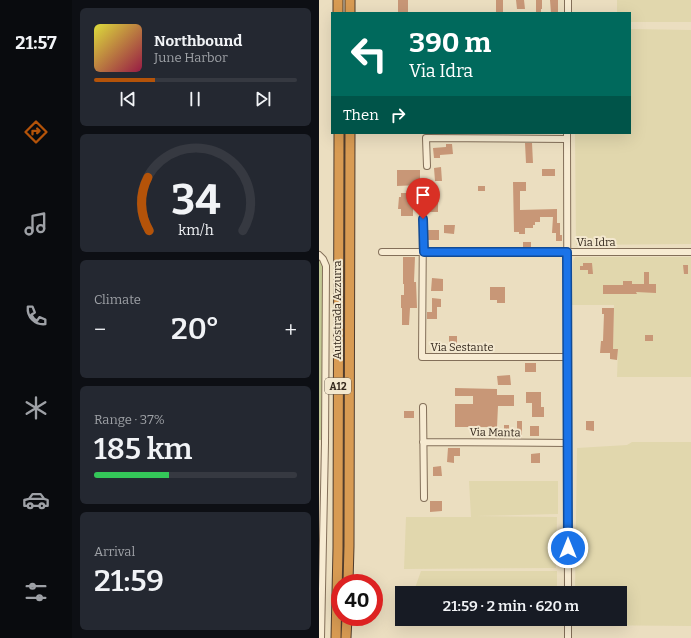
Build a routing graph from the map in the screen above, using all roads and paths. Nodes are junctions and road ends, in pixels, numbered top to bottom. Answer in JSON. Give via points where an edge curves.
{"nodes":[{"id":1,"x":338,"y":0,"type":"edge"},
{"id":2,"x":349,"y":0,"type":"edge"},
{"id":3,"x":568,"y":0,"type":"edge"},
{"id":4,"x":338,"y":12,"type":"edge"},
{"id":5,"x":349,"y":12,"type":"edge"},
{"id":6,"x":568,"y":12,"type":"edge"},
{"id":7,"x":339,"y":134,"type":"edge"},
{"id":8,"x":350,"y":134,"type":"edge"},
{"id":9,"x":567,"y":136,"type":"edge"},
{"id":10,"x":427,"y":166,"type":"dead end"},
{"id":11,"x":423,"y":219,"type":"dead end"},
{"id":12,"x":382,"y":252,"type":"dead end"},
{"id":13,"x":424,"y":252,"type":"junction"},
{"id":14,"x":567,"y":252,"type":"junction"},
{"id":15,"x":691,"y":252,"type":"edge"},
{"id":16,"x":319,"y":255,"type":"edge"},
{"id":17,"x":567,"y":357,"type":"junction"},
{"id":18,"x":423,"y":407,"type":"dead end"},
{"id":19,"x":423,"y":442,"type":"junction"},
{"id":20,"x":322,"y":443,"type":"edge"},
{"id":21,"x":568,"y":443,"type":"junction"},
{"id":22,"x":423,"y":498,"type":"dead end"},
{"id":23,"x":348,"y":574,"type":"edge"},
{"id":24,"x":568,"y":586,"type":"edge"},
{"id":25,"x":347,"y":626,"type":"edge"},
{"id":26,"x":568,"y":626,"type":"edge"},
{"id":27,"x":321,"y":638,"type":"edge"},
{"id":28,"x":336,"y":638,"type":"edge"},
{"id":29,"x":346,"y":638,"type":"edge"},
{"id":30,"x":568,"y":638,"type":"edge"}],
"edges":[{"from":1,"to":4,"type":"highway"},
{"from":2,"to":5,"type":"highway"},
{"from":3,"to":6,"type":"street"},
{"from":7,"to":28,"type":"highway","name":"Autostrada Azzurra","number":"A12"},
{"from":8,"to":23,"type":"highway","name":"Autostrada Azzurra","number":"A12"},
{"from":9,"to":10,"type":"street","via":[[426,138]]},
{"from":9,"to":14,"type":"street"},
{"from":11,"to":13,"type":"street","name":"Via Sestante"},
{"from":12,"to":13,"type":"street","name":"Via Idra"},
{"from":13,"to":14,"type":"street","name":"Via Idra"},
{"from":13,"to":17,"type":"street","name":"Via Sestante","via":[[422,357]]},
{"from":14,"to":15,"type":"street","name":"Via Idra"},
{"from":14,"to":17,"type":"street"},
{"from":16,"to":20,"type":"street","via":[[326,266]]},
{"from":17,"to":21,"type":"street"},
{"from":18,"to":19,"type":"street"},
{"from":19,"to":21,"type":"street","name":"Via Manta"},
{"from":19,"to":22,"type":"street"},
{"from":20,"to":27,"type":"street"},
{"from":21,"to":24,"type":"street"},
{"from":25,"to":29,"type":"highway"},
{"from":26,"to":30,"type":"street"}]}
